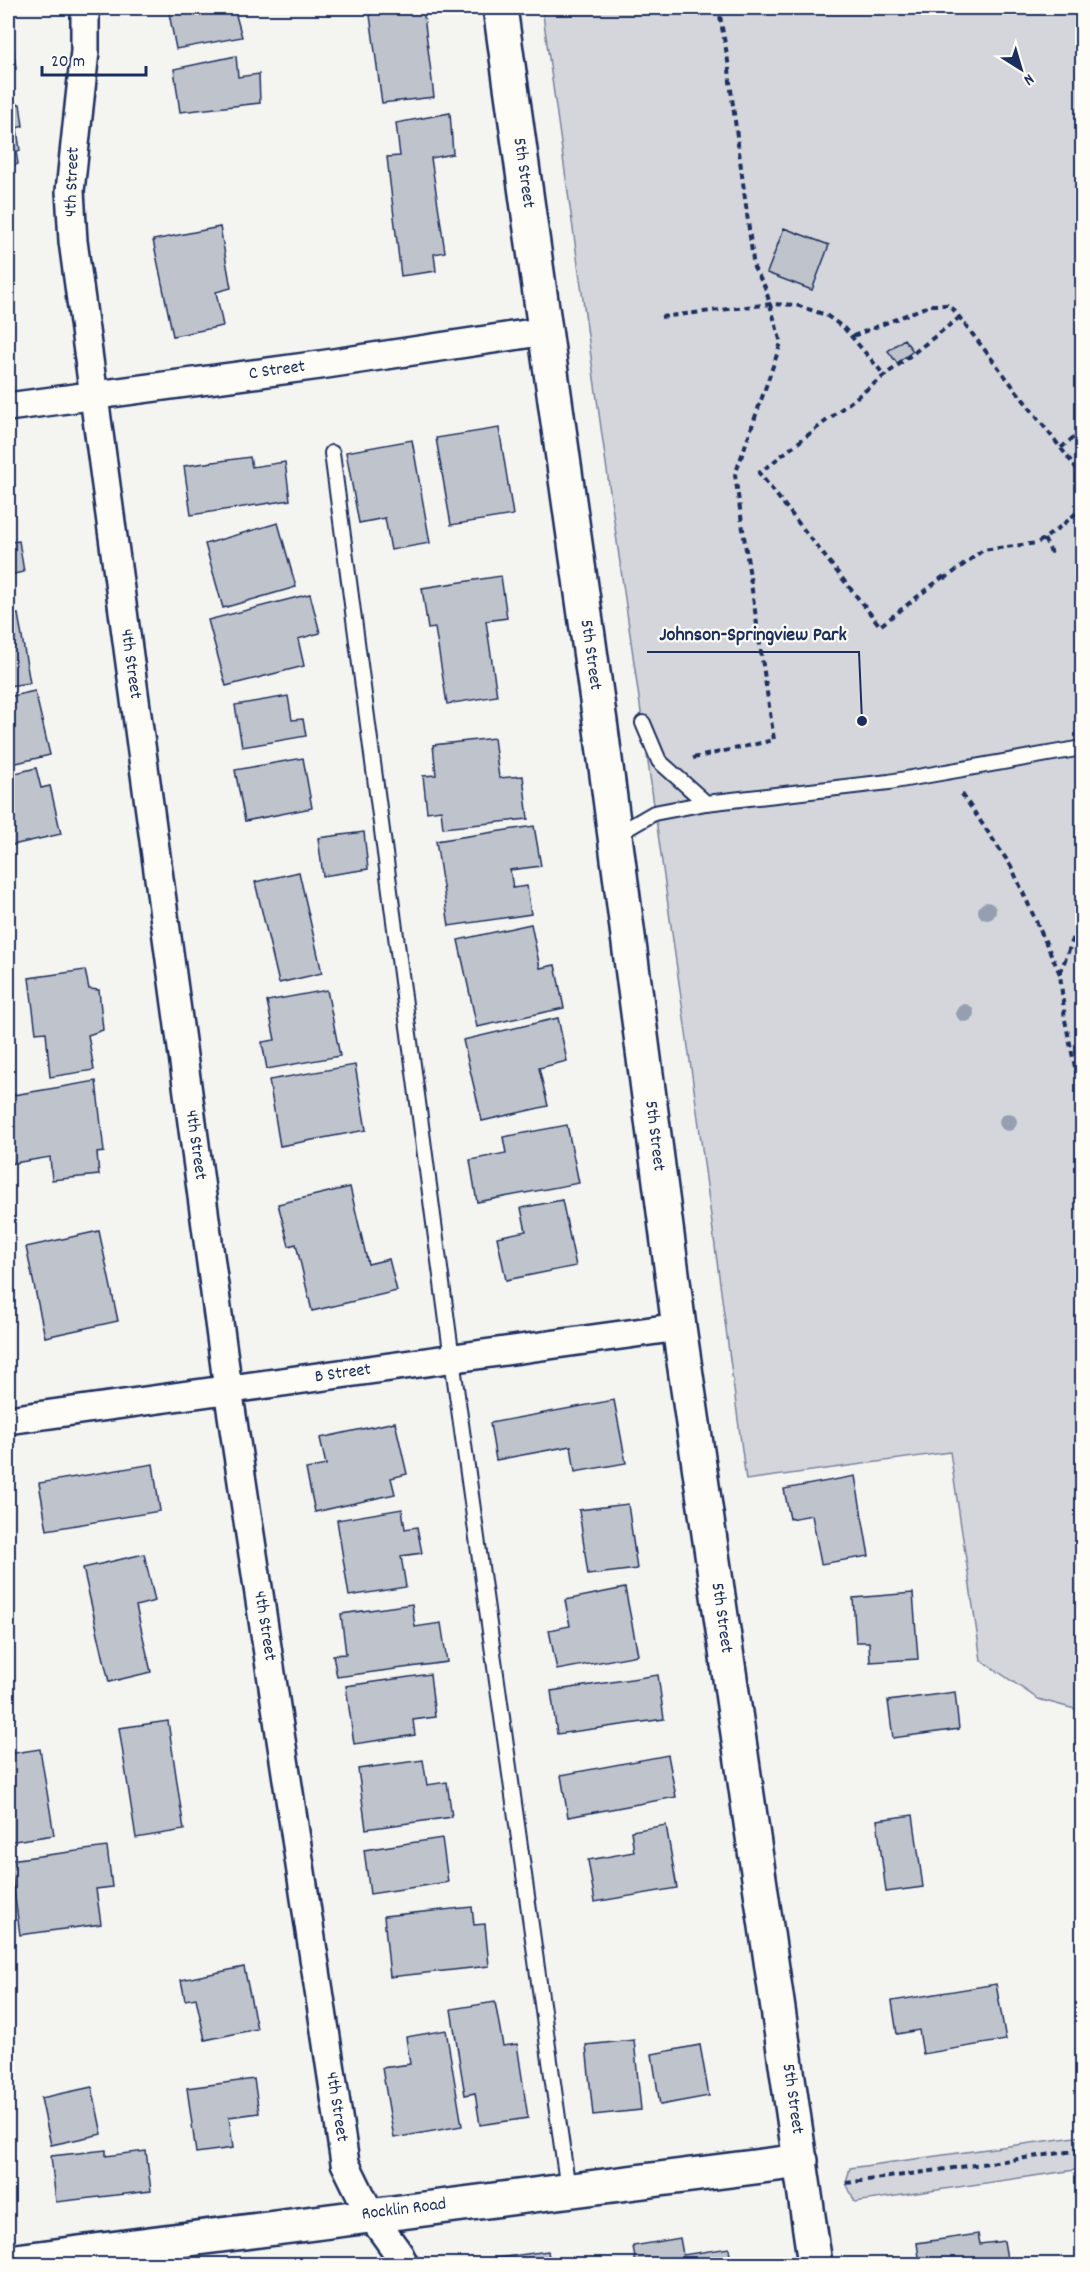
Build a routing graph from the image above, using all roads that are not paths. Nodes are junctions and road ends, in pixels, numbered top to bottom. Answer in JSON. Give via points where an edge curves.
{"nodes":[{"id":1,"x":85,"y":8,"type":"edge"},
{"id":2,"x":500,"y":8,"type":"edge"},
{"id":3,"x":546,"y":331,"type":"junction"},
{"id":4,"x":95,"y":397,"type":"junction"},
{"id":5,"x":8,"y":407,"type":"edge"},
{"id":6,"x":332,"y":453,"type":"dead end"},
{"id":7,"x":643,"y":723,"type":"dead end"},
{"id":8,"x":1083,"y":748,"type":"edge"},
{"id":9,"x":706,"y":803,"type":"junction"},
{"id":10,"x":615,"y":836,"type":"junction"},
{"id":11,"x":679,"y":1327,"type":"junction"},
{"id":12,"x":452,"y":1359,"type":"junction"},
{"id":13,"x":228,"y":1389,"type":"junction"},
{"id":14,"x":8,"y":1420,"type":"edge"},
{"id":15,"x":801,"y":2161,"type":"junction"},
{"id":16,"x":568,"y":2190,"type":"junction"},
{"id":17,"x":370,"y":2214,"type":"junction"},
{"id":18,"x":8,"y":2262,"type":"edge"},
{"id":19,"x":404,"y":2265,"type":"edge"},
{"id":20,"x":815,"y":2265,"type":"edge"}],
"edges":[{"from":1,"to":4,"type":"street","name":"4th Street","via":[[86,51],[70,191],[78,287]]},
{"from":2,"to":3,"type":"street","name":"5th Street"},
{"from":3,"to":4,"type":"street","name":"C Street"},
{"from":3,"to":10,"type":"street","name":"5th Street"},
{"from":4,"to":5,"type":"street","name":"C Street"},
{"from":4,"to":13,"type":"street","name":"4th Street"},
{"from":6,"to":12,"type":"lane"},
{"from":7,"to":9,"type":"lane","via":[[659,761]]},
{"from":8,"to":9,"type":"lane","via":[[889,782]]},
{"from":9,"to":10,"type":"lane","via":[[654,813]]},
{"from":10,"to":11,"type":"street","name":"5th Street"},
{"from":11,"to":12,"type":"street","name":"B Street"},
{"from":11,"to":15,"type":"street","name":"5th Street"},
{"from":12,"to":13,"type":"street","name":"B Street"},
{"from":12,"to":16,"type":"lane"},
{"from":13,"to":14,"type":"street","name":"B Street"},
{"from":13,"to":17,"type":"street","name":"4th Street","via":[[345,2163]]},
{"from":15,"to":16,"type":"street","name":"Rocklin Road"},
{"from":15,"to":20,"type":"street","name":"5th Street"},
{"from":16,"to":17,"type":"street","name":"Rocklin Road"},
{"from":17,"to":18,"type":"street","name":"Rocklin Road"},
{"from":17,"to":19,"type":"street","name":"4th Street"}]}
